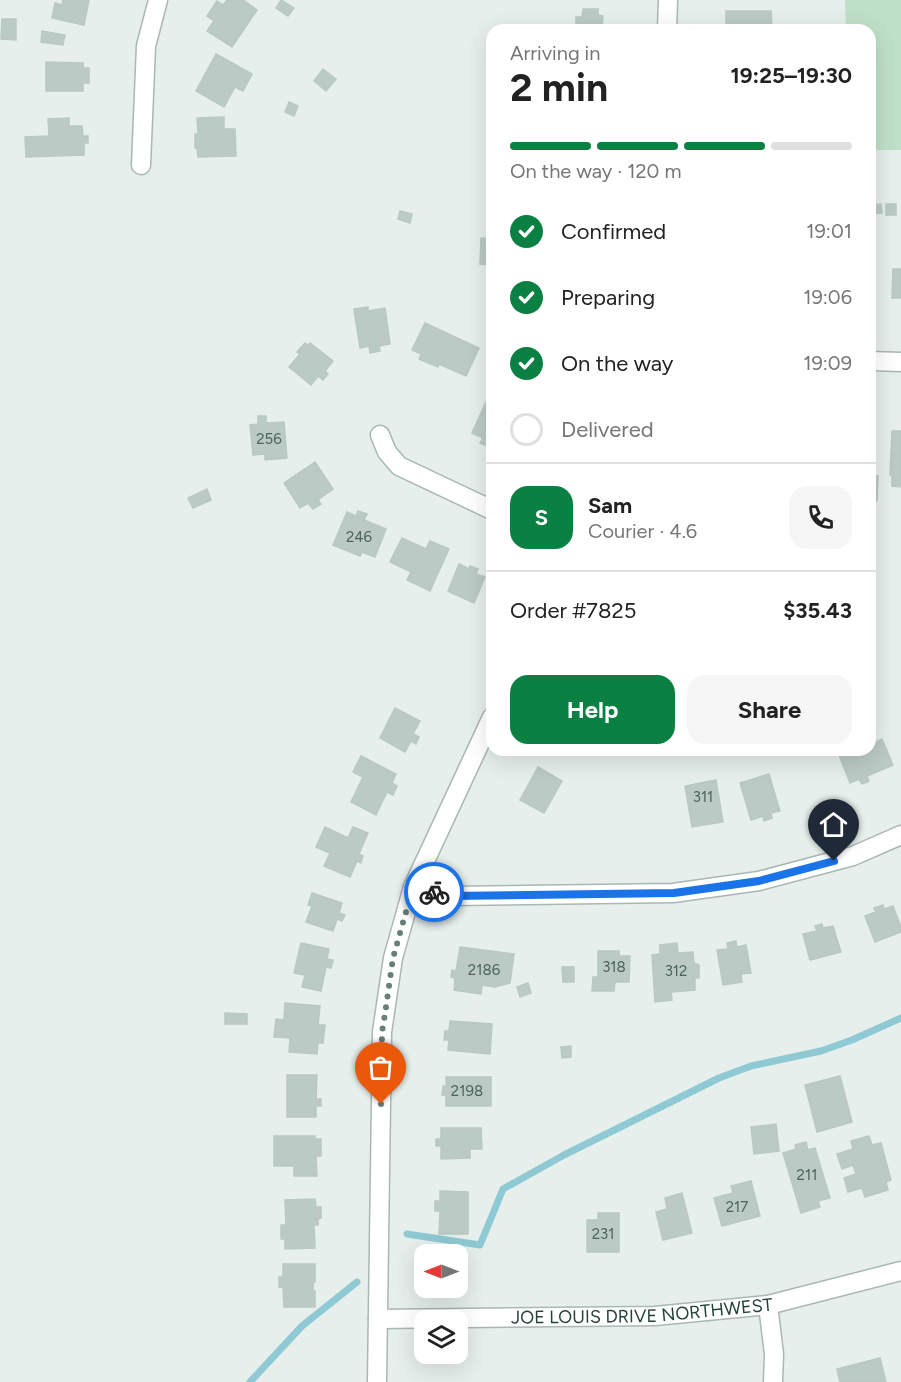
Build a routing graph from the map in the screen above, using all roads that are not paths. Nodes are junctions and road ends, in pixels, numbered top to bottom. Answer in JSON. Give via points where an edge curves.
{"nodes":[{"id":1,"x":158,"y":0,"type":"edge"},
{"id":2,"x":668,"y":0,"type":"edge"},
{"id":3,"x":667,"y":24,"type":"edge"},
{"id":4,"x":141,"y":165,"type":"dead end"},
{"id":5,"x":876,"y":361,"type":"edge"},
{"id":6,"x":901,"y":362,"type":"edge"},
{"id":7,"x":380,"y":435,"type":"dead end"},
{"id":8,"x":486,"y":507,"type":"edge"},
{"id":9,"x":486,"y":730,"type":"edge"},
{"id":10,"x":901,"y":835,"type":"edge"},
{"id":11,"x":413,"y":887,"type":"junction"},
{"id":12,"x":901,"y":1271,"type":"edge"},
{"id":13,"x":768,"y":1305,"type":"junction"},
{"id":14,"x":378,"y":1319,"type":"junction"},
{"id":15,"x":377,"y":1382,"type":"edge"},
{"id":16,"x":773,"y":1382,"type":"edge"}],
"edges":[{"from":1,"to":4,"type":"street","via":[[146,46]]},
{"from":2,"to":3,"type":"street"},
{"from":5,"to":6,"type":"street"},
{"from":7,"to":8,"type":"street","via":[[399,466]]},
{"from":9,"to":11,"type":"street"},
{"from":10,"to":11,"type":"street","via":[[853,856],[759,881],[674,893],[450,896]]},
{"from":11,"to":14,"type":"street","via":[[393,958],[382,1032]]},
{"from":12,"to":13,"type":"street","name":"JOE LOUIS DRIVE NORTHWEST"},
{"from":13,"to":14,"type":"street","name":"JOE LOUIS DRIVE NORTHWEST","via":[[655,1317]]},
{"from":13,"to":16,"type":"street"},
{"from":14,"to":15,"type":"street"}]}
